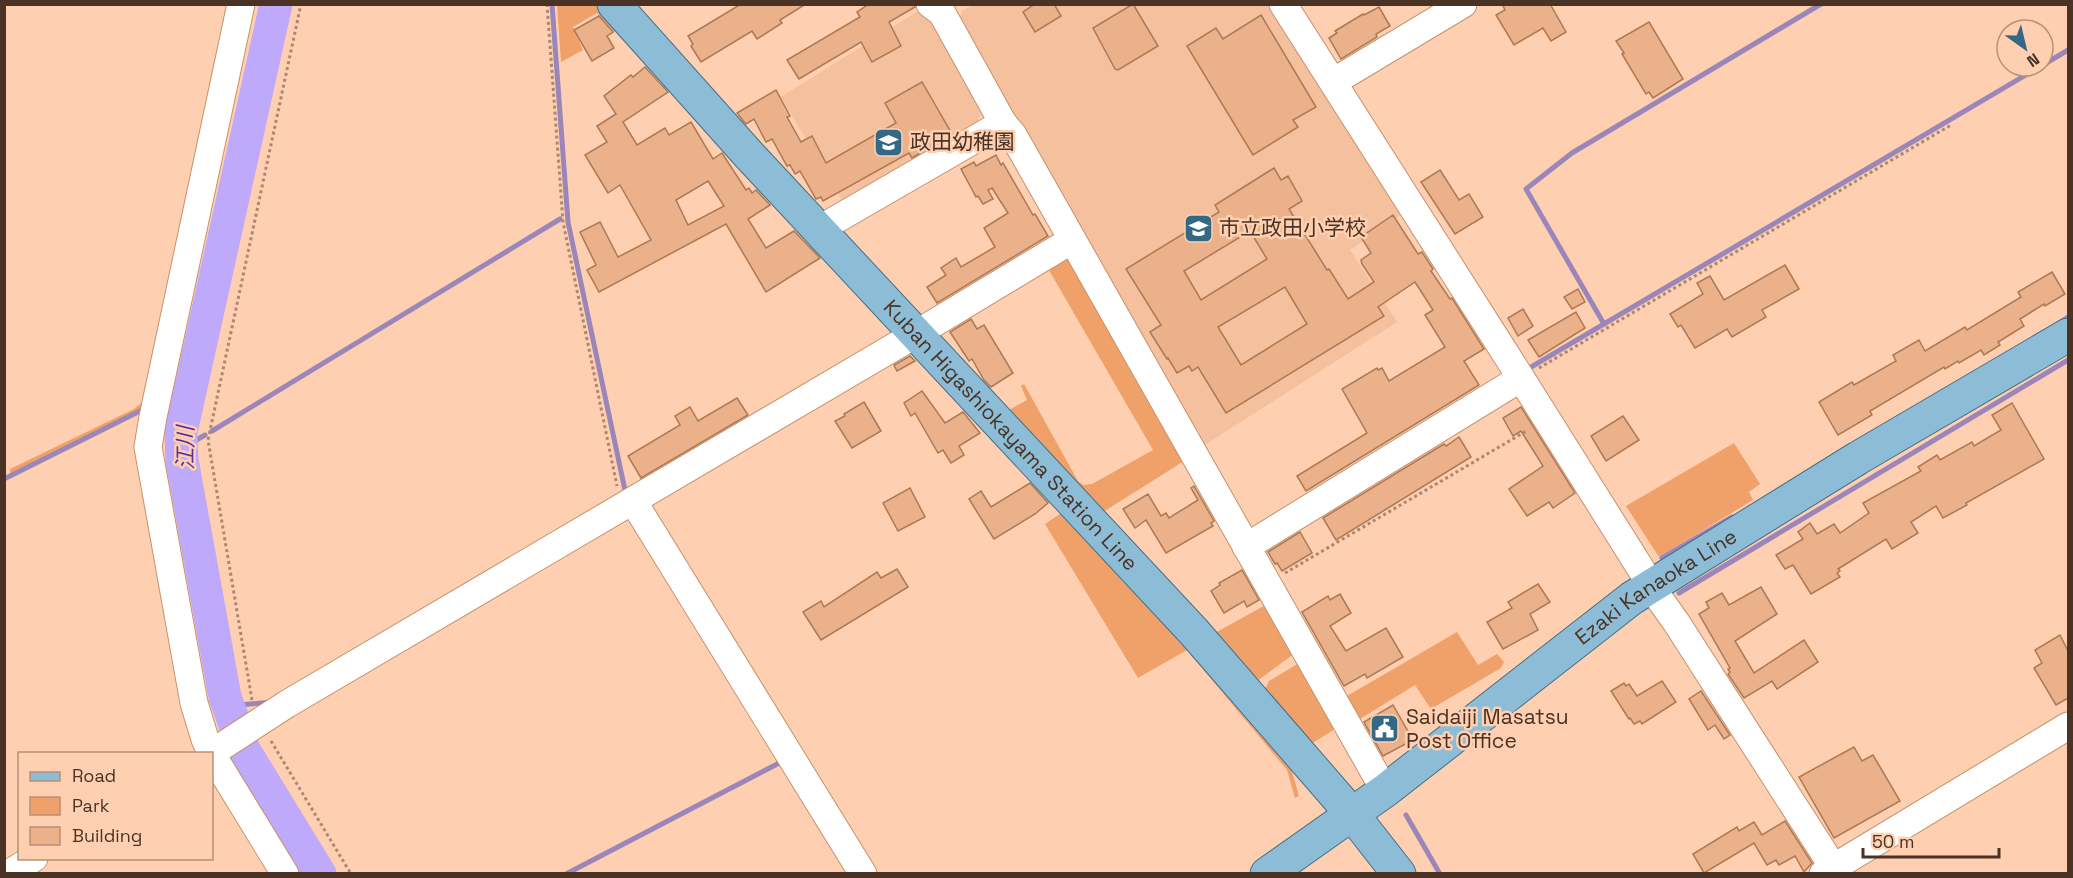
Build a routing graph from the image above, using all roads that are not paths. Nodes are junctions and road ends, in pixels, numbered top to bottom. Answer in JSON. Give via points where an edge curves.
{"nodes":[{"id":1,"x":241,"y":4,"type":"edge"},
{"id":2,"x":614,"y":4,"type":"edge"},
{"id":3,"x":1283,"y":4,"type":"edge"},
{"id":4,"x":1462,"y":4,"type":"edge"},
{"id":5,"x":943,"y":7,"type":"edge"},
{"id":6,"x":1339,"y":79,"type":"junction"},
{"id":7,"x":1003,"y":123,"type":"junction"},
{"id":8,"x":818,"y":230,"type":"junction"},
{"id":9,"x":1072,"y":240,"type":"junction"},
{"id":10,"x":916,"y":334,"type":"junction"},
{"id":11,"x":2068,"y":334,"type":"edge"},
{"id":12,"x":1527,"y":374,"type":"junction"},
{"id":13,"x":626,"y":496,"type":"junction"},
{"id":14,"x":1251,"y":544,"type":"junction"},
{"id":15,"x":1651,"y":585,"type":"junction"},
{"id":16,"x":2068,"y":726,"type":"edge"},
{"id":17,"x":214,"y":750,"type":"edge"},
{"id":18,"x":1386,"y":789,"type":"junction"},
{"id":19,"x":1352,"y":814,"type":"junction"},
{"id":20,"x":31,"y":860,"type":"edge"},
{"id":21,"x":1832,"y":871,"type":"edge"},
{"id":22,"x":8,"y":873,"type":"edge"},
{"id":23,"x":285,"y":873,"type":"edge"},
{"id":24,"x":864,"y":873,"type":"edge"},
{"id":25,"x":1267,"y":873,"type":"edge"},
{"id":26,"x":1399,"y":873,"type":"edge"}],
"edges":[{"from":1,"to":17,"type":"street","via":[[148,447],[194,703],[205,739]]},
{"from":2,"to":8,"type":"main road","name":"Kuban Higashiokayama Station Line"},
{"from":3,"to":6,"type":"street"},
{"from":4,"to":6,"type":"street"},
{"from":5,"to":7,"type":"street"},
{"from":6,"to":12,"type":"street"},
{"from":7,"to":8,"type":"street"},
{"from":7,"to":9,"type":"street"},
{"from":8,"to":10,"type":"main road","name":"Kuban Higashiokayama Station Line"},
{"from":9,"to":10,"type":"street"},
{"from":9,"to":14,"type":"street"},
{"from":10,"to":13,"type":"street"},
{"from":10,"to":19,"type":"main road","name":"Kuban Higashiokayama Station Line","via":[[1194,632]]},
{"from":11,"to":15,"type":"main road","name":"Ezaki Kanaoka Line"},
{"from":12,"to":14,"type":"street"},
{"from":12,"to":15,"type":"street","via":[[1547,419]]},
{"from":13,"to":17,"type":"street","via":[[255,715]]},
{"from":13,"to":24,"type":"street"},
{"from":14,"to":18,"type":"street"},
{"from":15,"to":18,"type":"main road","name":"Ezaki Kanaoka Line"},
{"from":15,"to":21,"type":"street"},
{"from":16,"to":21,"type":"street"},
{"from":17,"to":23,"type":"street"},
{"from":18,"to":19,"type":"main road","name":"Ezaki Kanaoka Line"},
{"from":19,"to":25,"type":"main road","name":"Ezaki Kanaoka Line"},
{"from":19,"to":26,"type":"main road","name":"Kuban Higashiokayama Station Line"},
{"from":20,"to":22,"type":"street"}]}
